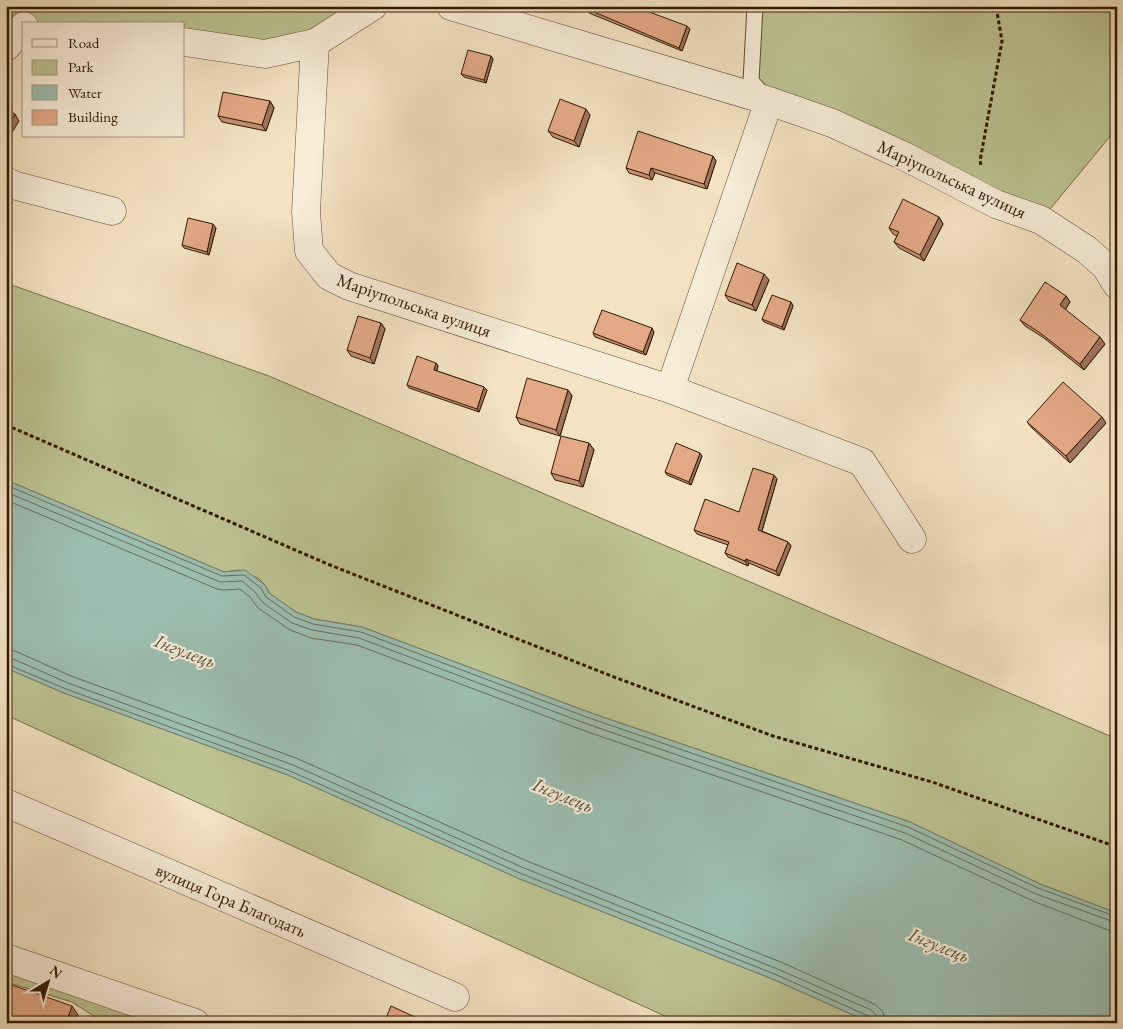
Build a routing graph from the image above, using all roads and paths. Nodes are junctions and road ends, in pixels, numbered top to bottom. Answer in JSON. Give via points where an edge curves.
{"nodes":[{"id":1,"x":451,"y":6,"type":"edge"},
{"id":2,"x":755,"y":6,"type":"edge"},
{"id":3,"x":996,"y":6,"type":"edge"},
{"id":4,"x":365,"y":9,"type":"edge"},
{"id":5,"x":22,"y":26,"type":"edge"},
{"id":6,"x":6,"y":27,"type":"edge"},
{"id":7,"x":22,"y":28,"type":"edge"},
{"id":8,"x":185,"y":42,"type":"edge"},
{"id":9,"x":315,"y":43,"type":"junction"},
{"id":10,"x":6,"y":47,"type":"edge"},
{"id":11,"x":769,"y":101,"type":"junction"},
{"id":12,"x":6,"y":181,"type":"edge"},
{"id":13,"x":996,"y":204,"type":"junction"},
{"id":14,"x":112,"y":211,"type":"dead end"},
{"id":15,"x":1117,"y":285,"type":"edge"},
{"id":16,"x":670,"y":389,"type":"junction"},
{"id":17,"x":6,"y":425,"type":"edge"},
{"id":18,"x":912,"y":539,"type":"dead end"},
{"id":19,"x":6,"y":803,"type":"edge"},
{"id":20,"x":1117,"y":846,"type":"edge"},
{"id":21,"x":6,"y":958,"type":"edge"},
{"id":22,"x":455,"y":997,"type":"dead end"},
{"id":23,"x":195,"y":1023,"type":"edge"}],
"edges":[{"from":1,"to":11,"type":"street","name":"Маріупольська вулиця"},
{"from":2,"to":11,"type":"lane","via":[[751,81]]},
{"from":3,"to":13,"type":"path","via":[[1002,41],[980,161],[984,188]]},
{"from":4,"to":9,"type":"street"},
{"from":5,"to":6,"type":"street"},
{"from":7,"to":10,"type":"street"},
{"from":8,"to":9,"type":"street","via":[[266,54]]},
{"from":9,"to":16,"type":"street","name":"Маріупольська вулиця","via":[[306,212],[309,251],[329,276],[350,286]]},
{"from":11,"to":13,"type":"street","name":"Маріупольська вулиця","via":[[832,123]]},
{"from":11,"to":16,"type":"street"},
{"from":12,"to":14,"type":"street"},
{"from":13,"to":15,"type":"street","name":"Маріупольська вулиця","via":[[1041,220],[1067,236],[1106,267]]},
{"from":16,"to":18,"type":"street","name":"Маріупольська вулиця","via":[[862,462]]},
{"from":17,"to":20,"type":"path","via":[[330,565],[614,677],[773,736],[932,782]]},
{"from":19,"to":22,"type":"street","name":"вулиця Гора Благодать"},
{"from":21,"to":23,"type":"street"}]}
